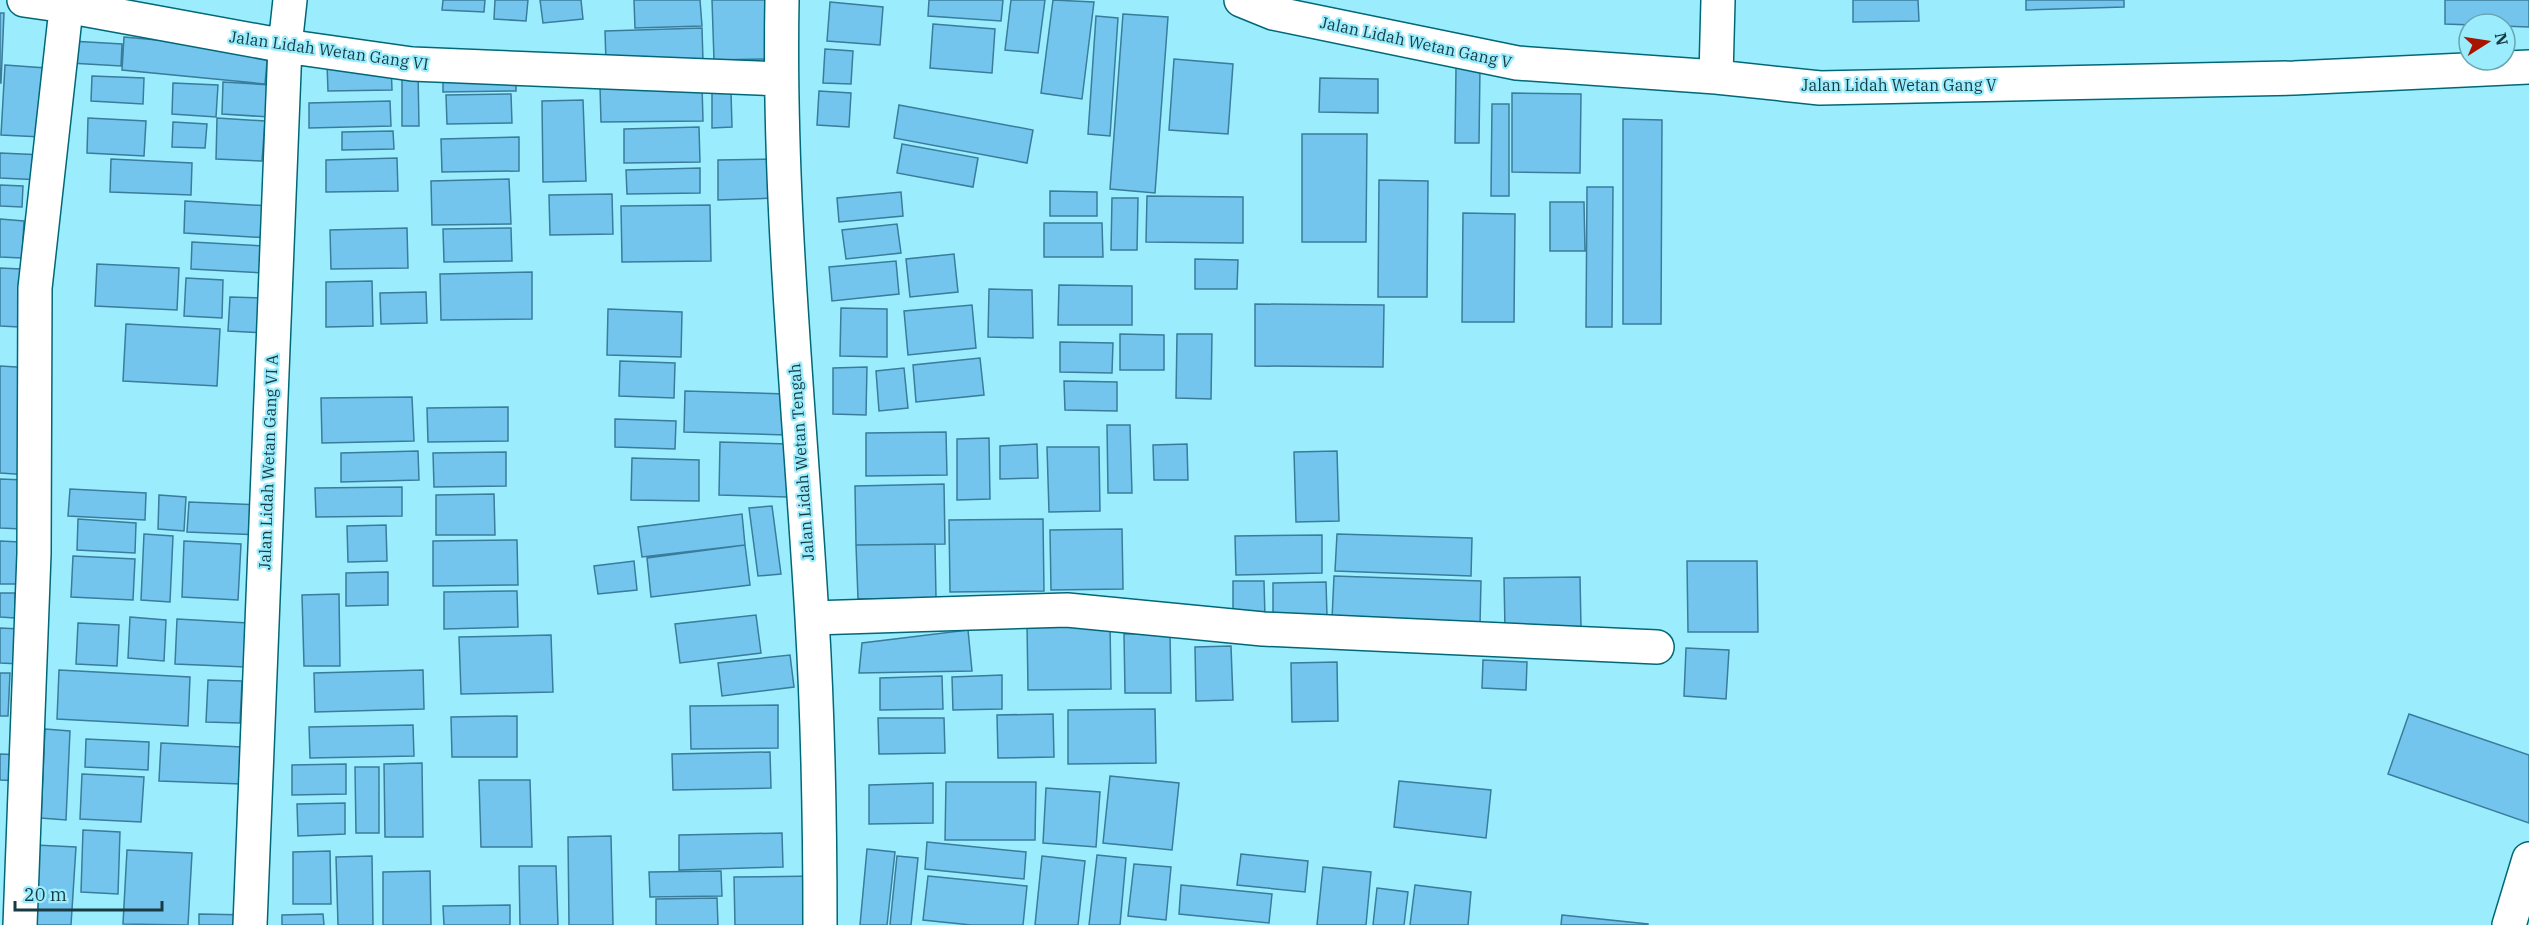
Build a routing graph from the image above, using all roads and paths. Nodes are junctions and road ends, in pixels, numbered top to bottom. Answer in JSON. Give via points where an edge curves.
{"nodes":[{"id":1,"x":24,"y":0,"type":"edge"},
{"id":2,"x":290,"y":0,"type":"edge"},
{"id":3,"x":782,"y":0,"type":"edge"},
{"id":4,"x":1241,"y":0,"type":"edge"},
{"id":5,"x":1718,"y":0,"type":"edge"},
{"id":6,"x":67,"y":3,"type":"edge"},
{"id":7,"x":285,"y":46,"type":"junction"},
{"id":8,"x":2529,"y":67,"type":"edge"},
{"id":9,"x":1716,"y":77,"type":"junction"},
{"id":10,"x":780,"y":79,"type":"junction"},
{"id":11,"x":812,"y":618,"type":"junction"},
{"id":12,"x":1657,"y":647,"type":"dead end"},
{"id":13,"x":2529,"y":859,"type":"edge"},
{"id":14,"x":20,"y":925,"type":"edge"},
{"id":15,"x":250,"y":925,"type":"edge"},
{"id":16,"x":820,"y":925,"type":"edge"},
{"id":17,"x":2509,"y":925,"type":"edge"}],
"edges":[{"from":1,"to":6,"type":"street","name":"Jalan Lidah Wetan Gang VI"},
{"from":2,"to":7,"type":"street","name":"Jalan Lidah Wetan Gang VI A"},
{"from":3,"to":10,"type":"street","name":"Jalan Lidah Wetan Tengah"},
{"from":4,"to":9,"type":"street","name":"Jalan Lidah Wetan Gang V","via":[[1273,13],[1517,63]]},
{"from":5,"to":9,"type":"street"},
{"from":6,"to":7,"type":"street","name":"Jalan Lidah Wetan Gang VI"},
{"from":6,"to":14,"type":"street","via":[[35,288],[34,554]]},
{"from":7,"to":10,"type":"street","name":"Jalan Lidah Wetan Gang VI","via":[[412,64]]},
{"from":7,"to":15,"type":"street","name":"Jalan Lidah Wetan Gang VI A"},
{"from":8,"to":9,"type":"street","name":"Jalan Lidah Wetan Gang V","via":[[2294,78],[1832,88]]},
{"from":10,"to":11,"type":"street","name":"Jalan Lidah Wetan Tengah","via":[[792,336]]},
{"from":11,"to":12,"type":"street","via":[[1067,610],[1263,629]]},
{"from":11,"to":16,"type":"street","name":"Jalan Lidah Wetan Tengah"},
{"from":13,"to":17,"type":"street"}]}
